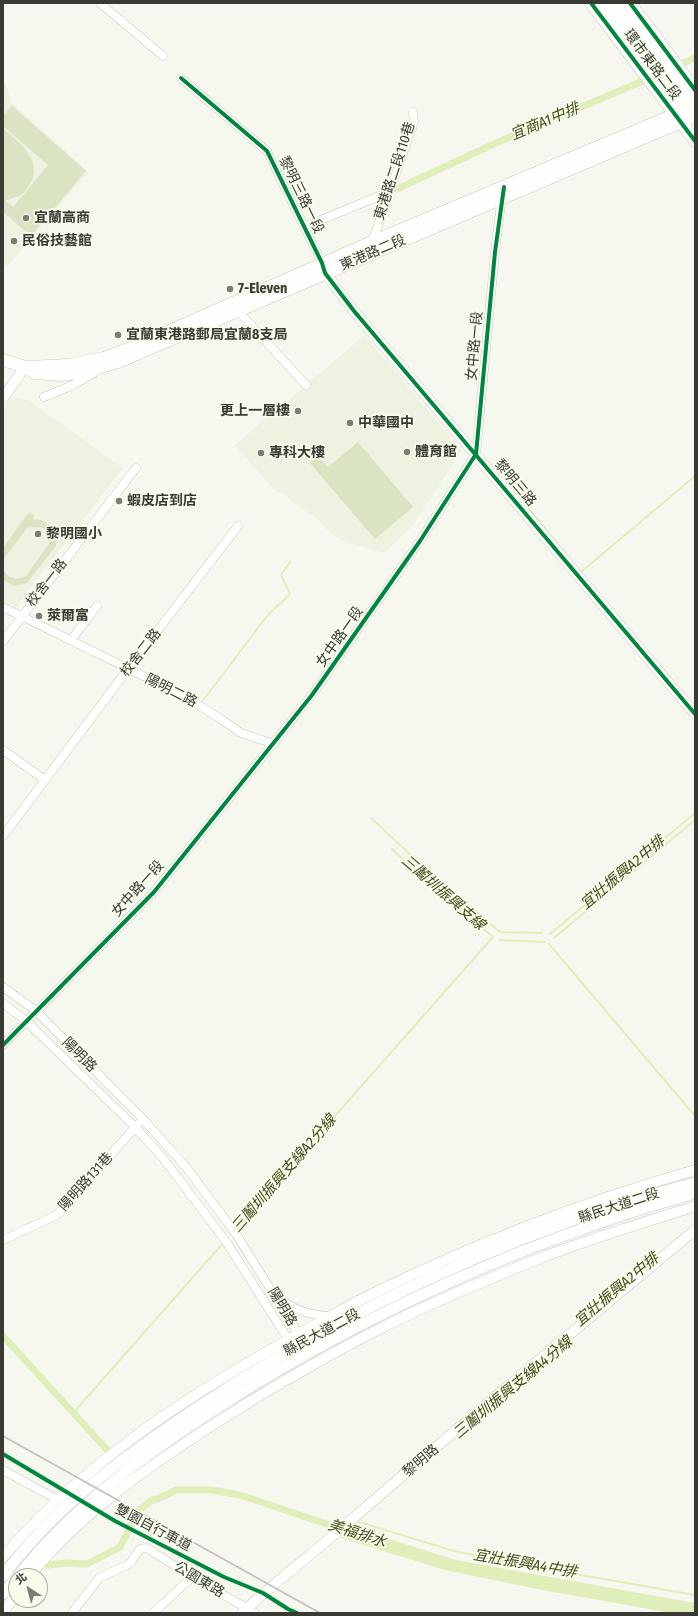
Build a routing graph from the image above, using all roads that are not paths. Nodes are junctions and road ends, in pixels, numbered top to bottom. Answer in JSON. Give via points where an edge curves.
{"nodes":[{"id":1,"x":100,"y":3,"type":"edge"},
{"id":2,"x":591,"y":3,"type":"edge"},
{"id":3,"x":605,"y":3,"type":"edge"},
{"id":4,"x":619,"y":3,"type":"edge"},
{"id":5,"x":630,"y":3,"type":"edge"},
{"id":6,"x":163,"y":56,"type":"dead end"},
{"id":7,"x":181,"y":78,"type":"dead end"},
{"id":8,"x":695,"y":90,"type":"edge"},
{"id":9,"x":413,"y":112,"type":"dead end"},
{"id":10,"x":689,"y":114,"type":"edge"},
{"id":11,"x":695,"y":141,"type":"edge"},
{"id":12,"x":389,"y":192,"type":"junction"},
{"id":13,"x":503,"y":193,"type":"junction"},
{"id":14,"x":304,"y":228,"type":"junction"},
{"id":15,"x":374,"y":247,"type":"junction"},
{"id":16,"x":324,"y":268,"type":"junction"},
{"id":17,"x":238,"y":311,"type":"junction"},
{"id":18,"x":3,"y":360,"type":"edge"},
{"id":19,"x":25,"y":367,"type":"junction"},
{"id":20,"x":102,"y":368,"type":"junction"},
{"id":21,"x":306,"y":385,"type":"dead end"},
{"id":22,"x":44,"y":397,"type":"dead end"},
{"id":23,"x":3,"y":398,"type":"edge"},
{"id":24,"x":476,"y":454,"type":"junction"},
{"id":25,"x":136,"y":468,"type":"dead end"},
{"id":26,"x":238,"y":526,"type":"dead end"},
{"id":27,"x":97,"y":606,"type":"dead end"},
{"id":28,"x":3,"y":607,"type":"edge"},
{"id":29,"x":22,"y":616,"type":"junction"},
{"id":30,"x":71,"y":640,"type":"junction"},
{"id":31,"x":3,"y":641,"type":"edge"},
{"id":32,"x":128,"y":669,"type":"junction"},
{"id":33,"x":695,"y":714,"type":"edge"},
{"id":34,"x":274,"y":744,"type":"junction"},
{"id":35,"x":3,"y":750,"type":"edge"},
{"id":36,"x":45,"y":780,"type":"junction"},
{"id":37,"x":3,"y":836,"type":"edge"},
{"id":38,"x":3,"y":987,"type":"edge"},
{"id":39,"x":3,"y":1004,"type":"edge"},
{"id":40,"x":36,"y":1011,"type":"junction"},
{"id":41,"x":26,"y":1021,"type":"junction"},
{"id":42,"x":3,"y":1045,"type":"edge"},
{"id":43,"x":137,"y":1125,"type":"junction"},
{"id":44,"x":695,"y":1170,"type":"edge"},
{"id":45,"x":695,"y":1183,"type":"edge"},
{"id":46,"x":695,"y":1193,"type":"edge"},
{"id":47,"x":695,"y":1206,"type":"edge"},
{"id":48,"x":695,"y":1230,"type":"edge"},
{"id":49,"x":3,"y":1240,"type":"edge"},
{"id":50,"x":475,"y":1247,"type":"junction"},
{"id":51,"x":482,"y":1256,"type":"junction"},
{"id":52,"x":267,"y":1282,"type":"junction"},
{"id":53,"x":329,"y":1316,"type":"junction"},
{"id":54,"x":301,"y":1338,"type":"junction"},
{"id":55,"x":291,"y":1344,"type":"junction"},
{"id":56,"x":310,"y":1352,"type":"junction"},
{"id":57,"x":299,"y":1358,"type":"junction"},
{"id":58,"x":311,"y":1366,"type":"junction"},
{"id":59,"x":3,"y":1470,"type":"edge"},
{"id":60,"x":58,"y":1500,"type":"junction"},
{"id":61,"x":3,"y":1557,"type":"edge"},
{"id":62,"x":28,"y":1568,"type":"edge"},
{"id":63,"x":30,"y":1568,"type":"edge"},
{"id":64,"x":3,"y":1576,"type":"edge"},
{"id":65,"x":192,"y":1577,"type":"junction"},
{"id":66,"x":248,"y":1611,"type":"edge"},
{"id":67,"x":72,"y":1613,"type":"edge"},
{"id":68,"x":153,"y":1613,"type":"edge"}],
"edges":[{"from":1,"to":6,"type":"street"},
{"from":2,"to":10,"type":"main road","name":"環市東路二段"},
{"from":3,"to":10,"type":"main road","name":"環市東路二段"},
{"from":4,"to":10,"type":"main road","name":"環市東路二段"},
{"from":5,"to":8,"type":"main road","name":"環市東路二段"},
{"from":7,"to":14,"type":"street","name":"黎明三路一段","via":[[267,151]]},
{"from":9,"to":12,"type":"street","name":"東港路二段110巷","via":[[414,122]]},
{"from":10,"to":11,"type":"main road","name":"環市東路二段"},
{"from":10,"to":13,"type":"main road","name":"東港路二段"},
{"from":12,"to":14,"type":"street"},
{"from":12,"to":15,"type":"street","name":"東港路二段110巷"},
{"from":13,"to":15,"type":"main road","name":"東港路二段"},
{"from":13,"to":24,"type":"street","name":"女中路一段"},
{"from":14,"to":16,"type":"street","name":"黎明三路一段"},
{"from":15,"to":16,"type":"main road","name":"東港路二段"},
{"from":16,"to":17,"type":"main road","name":"東港路二段"},
{"from":16,"to":19,"type":"main road","name":"東港路二段","via":[[104,358],[69,365]]},
{"from":16,"to":24,"type":"street","name":"黎明三路","via":[[354,311]]},
{"from":17,"to":20,"type":"main road","name":"東港路二段"},
{"from":17,"to":21,"type":"street"},
{"from":18,"to":19,"type":"main road","name":"東港路二段"},
{"from":19,"to":20,"type":"main road","name":"東港路二段","via":[[35,373],[60,375]]},
{"from":19,"to":23,"type":"street"},
{"from":20,"to":22,"type":"street","via":[[71,386]]},
{"from":24,"to":33,"type":"street","name":"黎明三路"},
{"from":24,"to":34,"type":"street","name":"女中路一段","via":[[344,651]]},
{"from":25,"to":29,"type":"street","name":"校舍一路"},
{"from":26,"to":32,"type":"street","name":"校舍二路"},
{"from":27,"to":30,"type":"street"},
{"from":28,"to":29,"type":"street","name":"陽明二路"},
{"from":29,"to":30,"type":"street","name":"陽明二路"},
{"from":29,"to":31,"type":"street","name":"校舍一路"},
{"from":30,"to":32,"type":"street","name":"陽明二路"},
{"from":32,"to":34,"type":"street","name":"陽明二路","via":[[182,695],[241,733]]},
{"from":32,"to":36,"type":"street","name":"校舍二路"},
{"from":34,"to":40,"type":"street","name":"女中路一段","via":[[154,892]]},
{"from":35,"to":36,"type":"street"},
{"from":36,"to":37,"type":"street","name":"校舍二路"},
{"from":38,"to":40,"type":"street","name":"陽明路"},
{"from":39,"to":41,"type":"street","name":"陽明路"},
{"from":40,"to":41,"type":"street","name":"女中路一段"},
{"from":40,"to":52,"type":"street","name":"陽明路","via":[[186,1167],[236,1234]]},
{"from":41,"to":42,"type":"street","name":"女中路一段"},
{"from":41,"to":43,"type":"street","name":"陽明路"},
{"from":43,"to":49,"type":"street","name":"陽明路131巷","via":[[57,1214]]},
{"from":43,"to":55,"type":"street","name":"陽明路","via":[[227,1243]]},
{"from":44,"to":50,"type":"street","name":"縣民大道二段","via":[[583,1204]]},
{"from":45,"to":51,"type":"main road","name":"縣民大道二段","via":[[574,1220]]},
{"from":46,"to":56,"type":"main road","name":"縣民大道二段","via":[[581,1230],[490,1265]]},
{"from":47,"to":58,"type":"street","name":"縣民大道二段","via":[[585,1242],[499,1275],[375,1331]]},
{"from":48,"to":66,"type":"street","name":"黎明路","via":[[274,1584]]},
{"from":50,"to":51,"type":"street"},
{"from":50,"to":53,"type":"street","name":"縣民大道二段"},
{"from":51,"to":54,"type":"main road","name":"縣民大道二段"},
{"from":52,"to":53,"type":"street","via":[[283,1301],[294,1308],[305,1313]]},
{"from":52,"to":54,"type":"street","name":"陽明路"},
{"from":53,"to":54,"type":"street","name":"縣民大道二段"},
{"from":54,"to":55,"type":"main road","name":"縣民大道二段"},
{"from":54,"to":56,"type":"street","name":"陽明路"},
{"from":55,"to":57,"type":"street","name":"陽明路"},
{"from":55,"to":60,"type":"street","name":"縣民大道二段","via":[[241,1366],[154,1423],[117,1450]]},
{"from":55,"to":64,"type":"main road","name":"縣民大道二段","via":[[116,1463],[68,1504],[37,1535]]},
{"from":56,"to":57,"type":"main road","name":"縣民大道二段"},
{"from":56,"to":58,"type":"street","name":"陽明路"},
{"from":57,"to":58,"type":"street","name":"陽明路"},
{"from":57,"to":62,"type":"main road","name":"縣民大道二段","via":[[256,1383],[135,1463],[70,1519]]},
{"from":58,"to":63,"type":"street","name":"縣民大道二段","via":[[177,1449],[120,1490]]},
{"from":59,"to":60,"type":"street"},
{"from":60,"to":61,"type":"street","name":"縣民大道二段"},
{"from":65,"to":66,"type":"street","name":"公園東路"},
{"from":65,"to":67,"type":"street","name":"公園東路","via":[[147,1548],[140,1549],[127,1565],[99,1578]]},
{"from":65,"to":68,"type":"street"}]}
